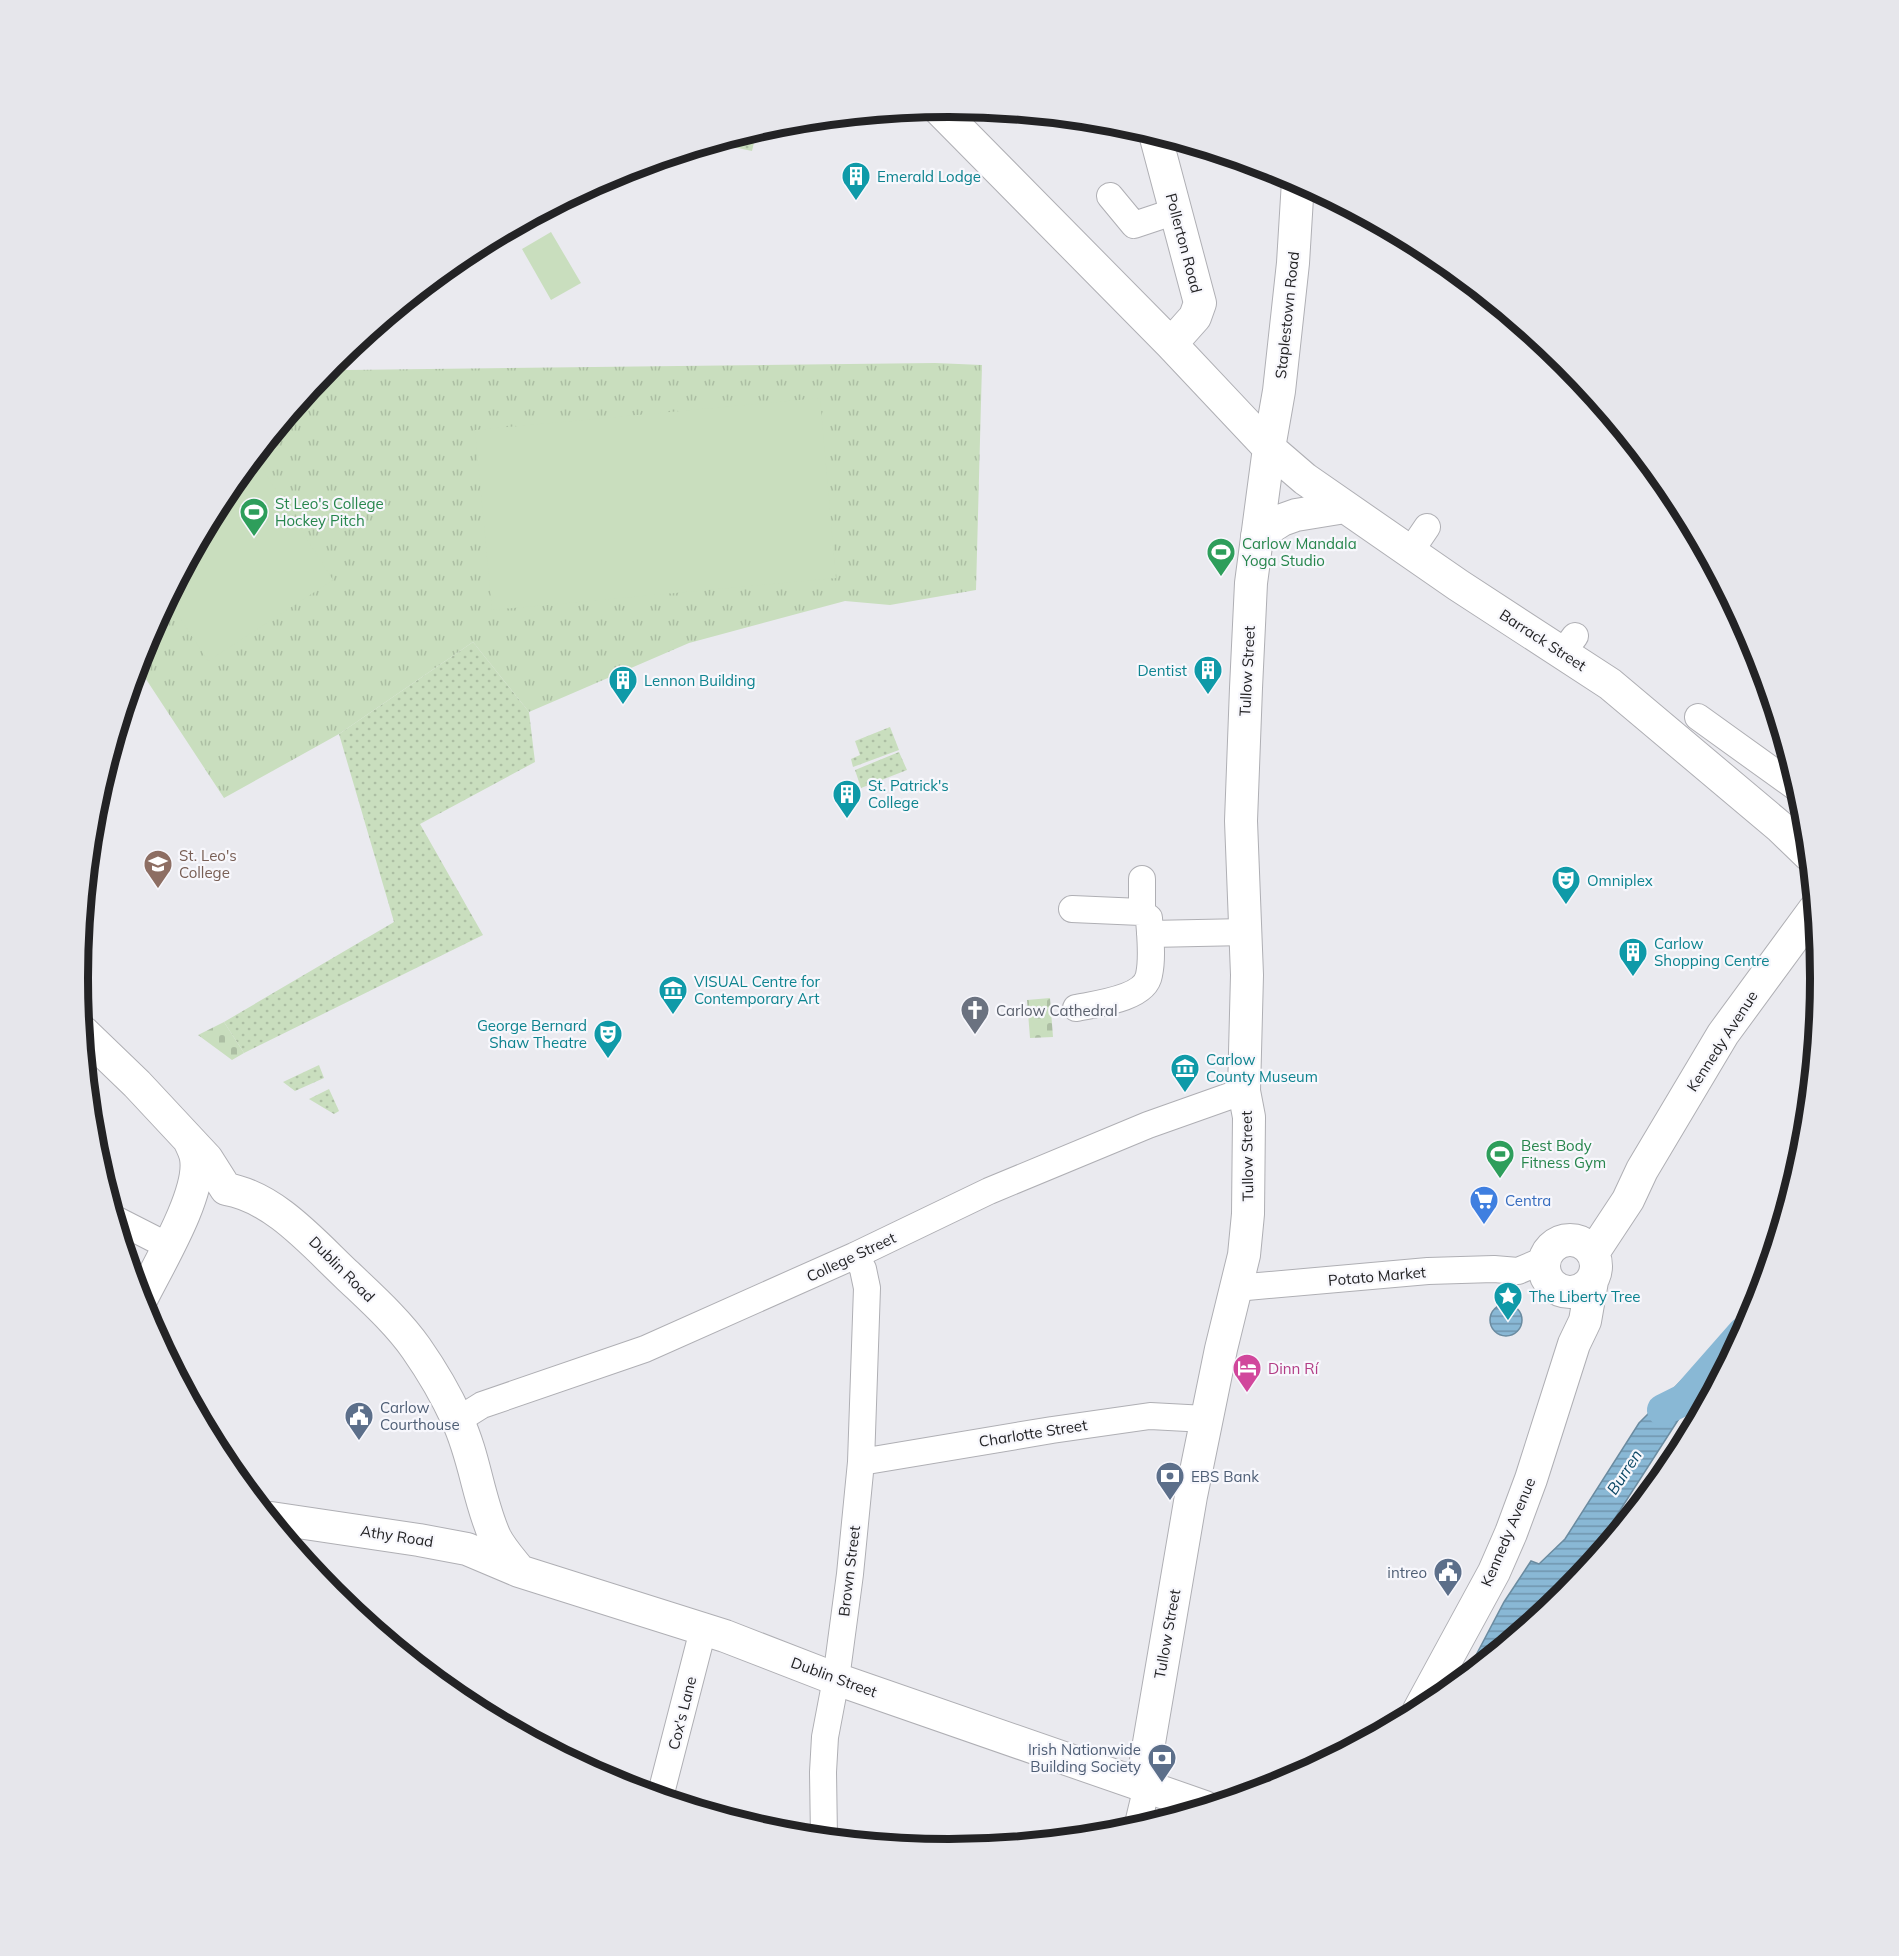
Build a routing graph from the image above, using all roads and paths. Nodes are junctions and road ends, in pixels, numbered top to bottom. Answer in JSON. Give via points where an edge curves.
{"nodes":[{"id":1,"x":947,"y":117,"type":"edge"},
{"id":2,"x":1157,"y":143,"type":"edge"},
{"id":3,"x":1297,"y":191,"type":"edge"},
{"id":4,"x":1110,"y":196,"type":"dead end"},
{"id":5,"x":1176,"y":211,"type":"junction"},
{"id":6,"x":1171,"y":344,"type":"junction"},
{"id":7,"x":1269,"y":448,"type":"junction"},
{"id":8,"x":1345,"y":507,"type":"junction"},
{"id":9,"x":1257,"y":536,"type":"junction"},
{"id":10,"x":1698,"y":717,"type":"dead end"},
{"id":11,"x":1732,"y":741,"type":"junction"},
{"id":12,"x":1710,"y":769,"type":"junction"},
{"id":13,"x":1787,"y":781,"type":"edge"},
{"id":14,"x":1800,"y":845,"type":"edge"},
{"id":15,"x":1142,"y":879,"type":"dead end"},
{"id":16,"x":1072,"y":909,"type":"dead end"},
{"id":17,"x":1809,"y":920,"type":"edge"},
{"id":18,"x":1146,"y":923,"type":"junction"},
{"id":19,"x":1246,"y":932,"type":"junction"},
{"id":20,"x":1076,"y":1008,"type":"dead end"},
{"id":21,"x":91,"y":1039,"type":"edge"},
{"id":22,"x":1244,"y":1091,"type":"junction"},
{"id":23,"x":189,"y":1140,"type":"junction"},
{"id":24,"x":226,"y":1189,"type":"junction"},
{"id":25,"x":183,"y":1219,"type":"junction"},
{"id":26,"x":125,"y":1224,"type":"edge"},
{"id":27,"x":168,"y":1246,"type":"junction"},
{"id":28,"x":856,"y":1255,"type":"junction"},
{"id":29,"x":1587,"y":1258,"type":"junction"},
{"id":30,"x":1543,"y":1276,"type":"junction"},
{"id":31,"x":147,"y":1288,"type":"edge"},
{"id":32,"x":1236,"y":1288,"type":"junction"},
{"id":33,"x":1574,"y":1344,"type":"junction"},
{"id":34,"x":1206,"y":1419,"type":"junction"},
{"id":35,"x":458,"y":1420,"type":"junction"},
{"id":36,"x":861,"y":1462,"type":"junction"},
{"id":37,"x":484,"y":1507,"type":"junction"},
{"id":38,"x":280,"y":1519,"type":"edge"},
{"id":39,"x":454,"y":1545,"type":"junction"},
{"id":40,"x":519,"y":1571,"type":"junction"},
{"id":41,"x":703,"y":1630,"type":"junction"},
{"id":42,"x":836,"y":1679,"type":"junction"},
{"id":43,"x":1428,"y":1694,"type":"edge"},
{"id":44,"x":1144,"y":1785,"type":"junction"},
{"id":45,"x":662,"y":1789,"type":"edge"},
{"id":46,"x":1194,"y":1803,"type":"edge"},
{"id":47,"x":1139,"y":1817,"type":"edge"},
{"id":48,"x":824,"y":1830,"type":"edge"}],
"edges":[{"from":1,"to":6,"type":"main road","name":"Barrack Street"},
{"from":2,"to":5,"type":"main road","name":"Pollerton Road"},
{"from":3,"to":7,"type":"main road","name":"Staplestown Road","via":[[1279,391]]},
{"from":4,"to":5,"type":"street","via":[[1134,225]]},
{"from":5,"to":6,"type":"main road","name":"Pollerton Road","via":[[1200,303],[1195,317]]},
{"from":6,"to":7,"type":"main road","name":"Barrack Street"},
{"from":7,"to":8,"type":"main road","name":"Barrack Street"},
{"from":7,"to":9,"type":"main road","name":"Tullow Street"},
{"from":8,"to":9,"type":"main road","via":[[1296,515]]},
{"from":8,"to":12,"type":"main road","name":"Barrack Street","via":[[1418,539],[1569,644]]},
{"from":9,"to":19,"type":"main road","name":"Tullow Street","via":[[1243,739],[1241,821]]},
{"from":10,"to":11,"type":"street"},
{"from":11,"to":12,"type":"street"},
{"from":11,"to":13,"type":"street"},
{"from":12,"to":14,"type":"main road","name":"Barrack Street"},
{"from":15,"to":18,"type":"street"},
{"from":16,"to":18,"type":"street","via":[[1128,910]]},
{"from":17,"to":29,"type":"main road","name":"Kennedy Avenue","via":[[1723,1034],[1642,1170],[1612,1204]]},
{"from":18,"to":19,"type":"street"},
{"from":18,"to":20,"type":"street","via":[[1149,977],[1140,989],[1122,999]]},
{"from":19,"to":22,"type":"main road","name":"Tullow Street"},
{"from":21,"to":23,"type":"main road"},
{"from":22,"to":28,"type":"street","name":"College Street","via":[[1148,1125],[996,1188]]},
{"from":22,"to":32,"type":"main road","name":"Tullow Street","via":[[1249,1117],[1248,1214]]},
{"from":23,"to":24,"type":"main road"},
{"from":23,"to":25,"type":"main road","via":[[196,1158],[196,1174]]},
{"from":24,"to":25,"type":"main road","via":[[207,1197]]},
{"from":24,"to":35,"type":"main road","name":"Dublin Road","via":[[258,1200],[306,1234],[388,1314],[416,1348]]},
{"from":25,"to":27,"type":"main road"},
{"from":26,"to":27,"type":"street"},
{"from":27,"to":31,"type":"main road"},
{"from":28,"to":35,"type":"street","name":"College Street","via":[[645,1350],[482,1405]]},
{"from":28,"to":36,"type":"street","name":"Brown Street","via":[[867,1288]]},
{"from":29,"to":30,"type":"main road","via":[[1563,1241],[1548,1251]]},
{"from":29,"to":30,"type":"main road","via":[[1578,1292],[1569,1293]]},
{"from":29,"to":33,"type":"main road","name":"Kennedy Avenue","via":[[1585,1322]]},
{"from":30,"to":32,"type":"street","name":"Potato Market","via":[[1494,1269],[1428,1271]]},
{"from":30,"to":33,"type":"main road"},
{"from":32,"to":34,"type":"main road","name":"Tullow Street"},
{"from":33,"to":43,"type":"main road","name":"Kennedy Avenue","via":[[1511,1533]]},
{"from":34,"to":36,"type":"street","name":"Charlotte Street","via":[[1150,1416]]},
{"from":34,"to":44,"type":"main road","name":"Tullow Street"},
{"from":35,"to":37,"type":"main road","name":"Dublin Road"},
{"from":36,"to":42,"type":"street","name":"Brown Street"},
{"from":37,"to":39,"type":"main road","via":[[470,1534]]},
{"from":37,"to":40,"type":"main road","name":"Dublin Road","via":[[496,1538]]},
{"from":38,"to":39,"type":"main road","name":"Athy Road"},
{"from":39,"to":40,"type":"main road","name":"Athy Road"},
{"from":40,"to":41,"type":"main road","name":"Dublin Street"},
{"from":41,"to":42,"type":"main road","name":"Dublin Street"},
{"from":41,"to":45,"type":"street","name":"Cox's Lane"},
{"from":42,"to":44,"type":"main road","name":"Dublin Street"},
{"from":42,"to":48,"type":"street","name":"Brown Street","via":[[825,1737]]},
{"from":44,"to":46,"type":"main road","name":"Dublin Street"},
{"from":44,"to":47,"type":"street"}]}
